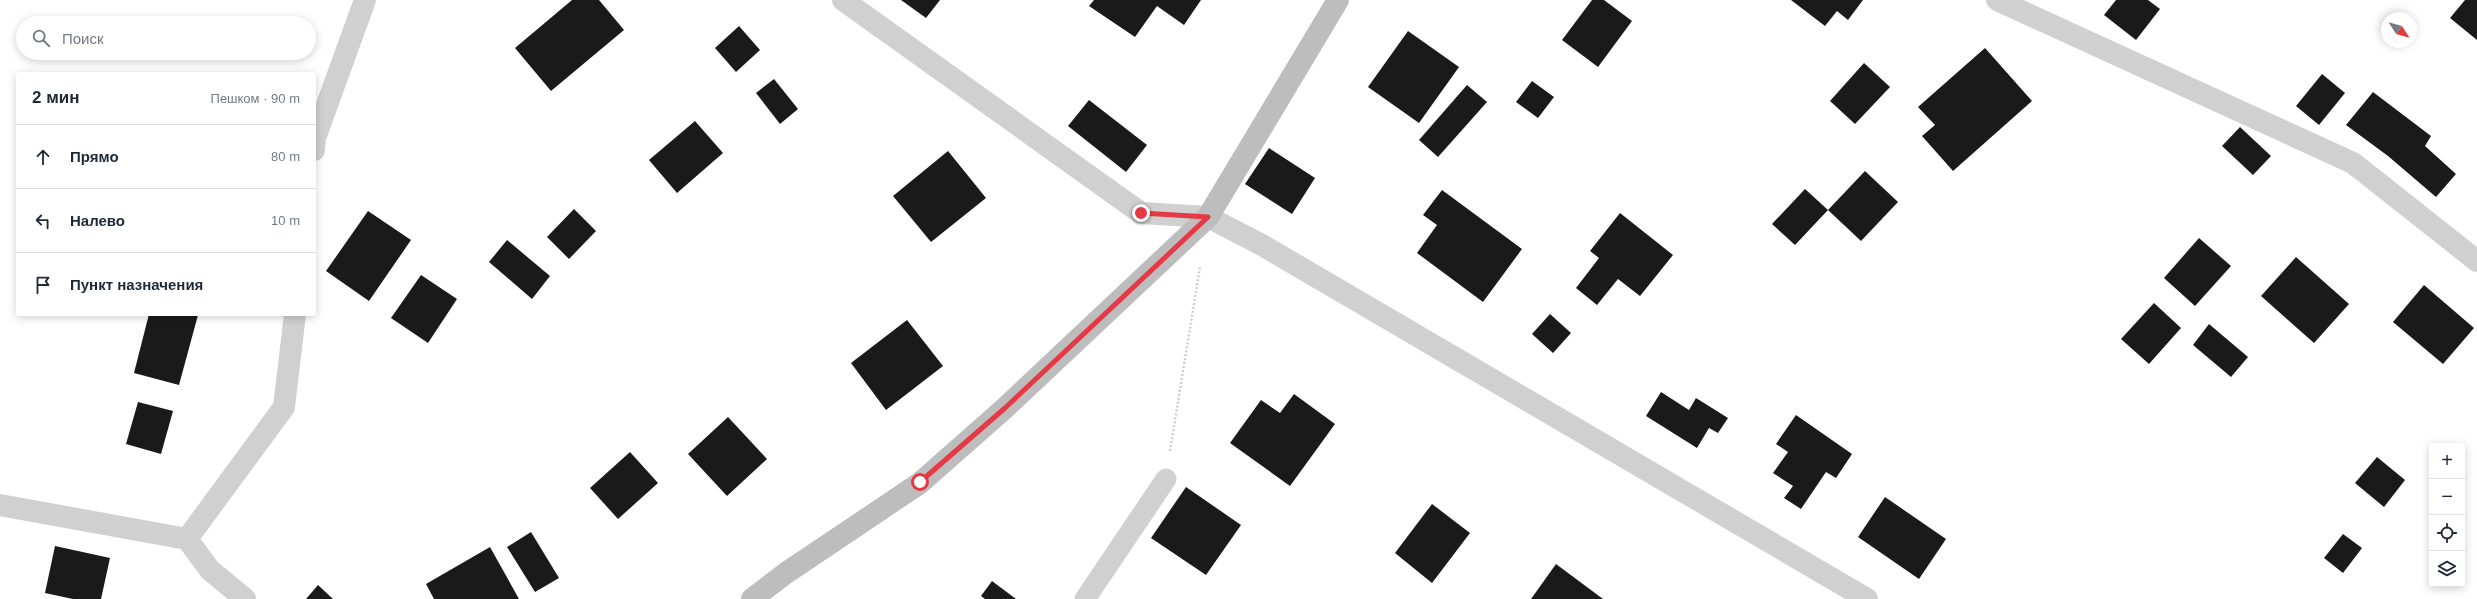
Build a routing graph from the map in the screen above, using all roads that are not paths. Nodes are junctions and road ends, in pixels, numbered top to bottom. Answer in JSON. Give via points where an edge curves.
{"nodes":[{"id":1,"x":365,"y":0,"type":"edge"},
{"id":2,"x":842,"y":0,"type":"edge"},
{"id":3,"x":1338,"y":0,"type":"edge"},
{"id":4,"x":1997,"y":0,"type":"edge"},
{"id":5,"x":316,"y":135,"type":"edge"},
{"id":6,"x":1208,"y":217,"type":"junction"},
{"id":7,"x":2477,"y":261,"type":"edge"},
{"id":8,"x":295,"y":316,"type":"edge"},
{"id":9,"x":1166,"y":479,"type":"road end"},
{"id":10,"x":0,"y":504,"type":"edge"},
{"id":11,"x":187,"y":539,"type":"junction"},
{"id":12,"x":245,"y":599,"type":"edge"},
{"id":13,"x":752,"y":599,"type":"edge"},
{"id":14,"x":1085,"y":599,"type":"edge"},
{"id":15,"x":1867,"y":599,"type":"edge"}],
"edges":[{"from":1,"to":5,"type":"street"},
{"from":2,"to":6,"type":"street","via":[[1141,213]]},
{"from":3,"to":6,"type":"street"},
{"from":4,"to":7,"type":"street","via":[[2353,163]]},
{"from":6,"to":13,"type":"street","via":[[1005,408],[920,482]]},
{"from":6,"to":15,"type":"street","via":[[1262,245]]},
{"from":8,"to":11,"type":"street","via":[[284,407]]},
{"from":9,"to":14,"type":"lane"},
{"from":10,"to":11,"type":"street"},
{"from":11,"to":12,"type":"street","via":[[210,570]]}]}
